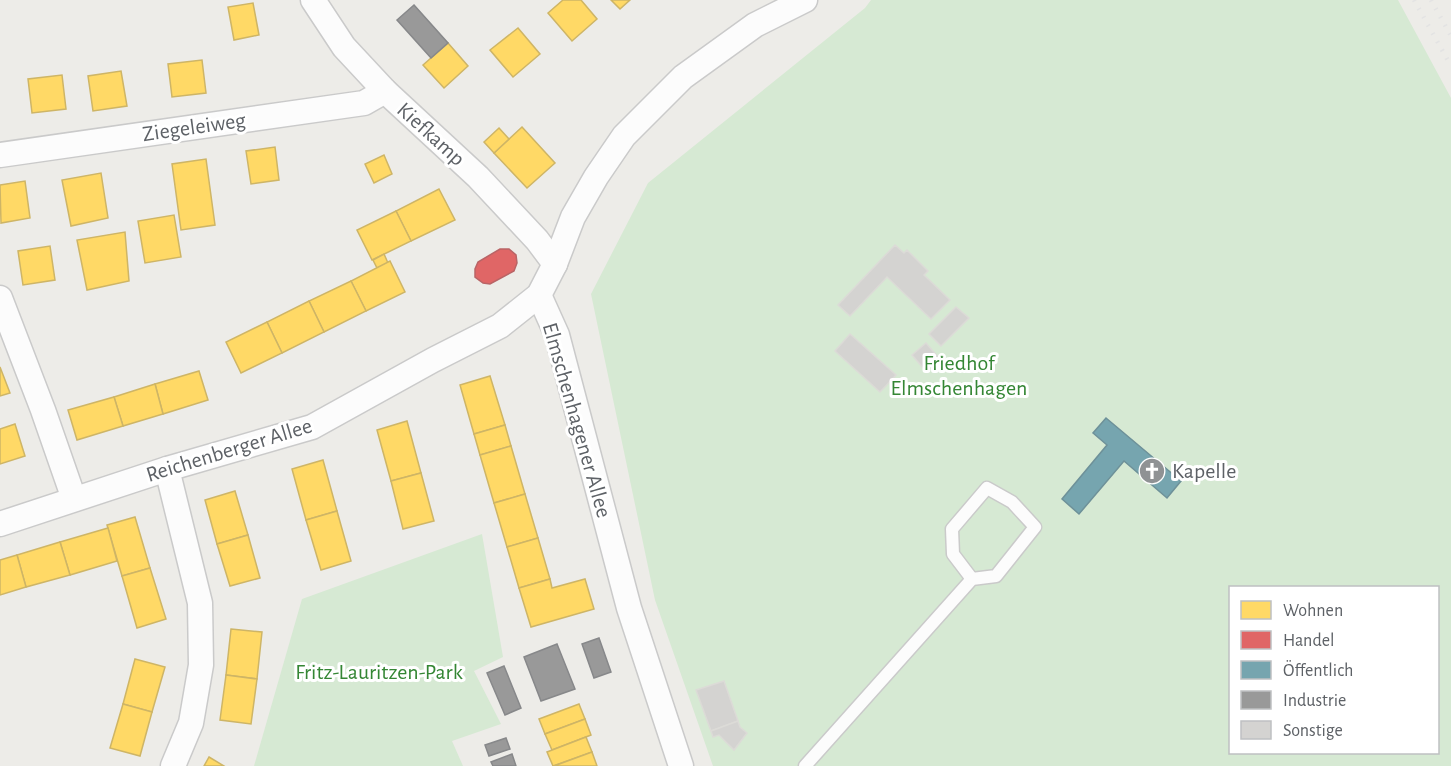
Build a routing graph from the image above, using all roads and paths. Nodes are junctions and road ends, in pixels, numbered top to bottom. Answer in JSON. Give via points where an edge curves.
{"nodes":[{"id":1,"x":313,"y":0,"type":"edge"},
{"id":2,"x":805,"y":0,"type":"edge"},
{"id":3,"x":385,"y":91,"type":"junction"},
{"id":4,"x":0,"y":156,"type":"edge"},
{"id":5,"x":555,"y":264,"type":"junction"},
{"id":6,"x":539,"y":295,"type":"junction"},
{"id":7,"x":0,"y":298,"type":"edge"},
{"id":8,"x":167,"y":469,"type":"junction"},
{"id":9,"x":74,"y":500,"type":"junction"},
{"id":10,"x":0,"y":524,"type":"edge"},
{"id":11,"x":972,"y":579,"type":"junction"},
{"id":12,"x":173,"y":766,"type":"edge"},
{"id":13,"x":681,"y":766,"type":"edge"},
{"id":14,"x":805,"y":766,"type":"edge"}],
"edges":[{"from":1,"to":3,"type":"street","name":"Kiefkamp","via":[[344,47]]},
{"from":2,"to":5,"type":"street","name":"Elmschenhagener Allee","via":[[755,25],[683,77],[624,136],[573,217]]},
{"from":3,"to":4,"type":"street","name":"Ziegeleiweg","via":[[364,103]]},
{"from":3,"to":5,"type":"street","name":"Kiefkamp","via":[[478,177]]},
{"from":5,"to":6,"type":"street","name":"Elmschenhagener Allee"},
{"from":6,"to":8,"type":"street","name":"Reichenberger Allee","via":[[500,326],[312,427]]},
{"from":6,"to":13,"type":"street","name":"Elmschenhagener Allee","via":[[557,335],[629,608]]},
{"from":7,"to":9,"type":"street"},
{"from":8,"to":9,"type":"street","name":"Reichenberger Allee"},
{"from":8,"to":12,"type":"street","via":[[200,603],[201,665],[191,723]]},
{"from":9,"to":10,"type":"street","name":"Reichenberger Allee"},
{"from":11,"to":11,"type":"lane","via":[[953,554],[952,529],[987,488],[1012,502],[1035,527],[996,576]]},
{"from":11,"to":14,"type":"lane"}]}
